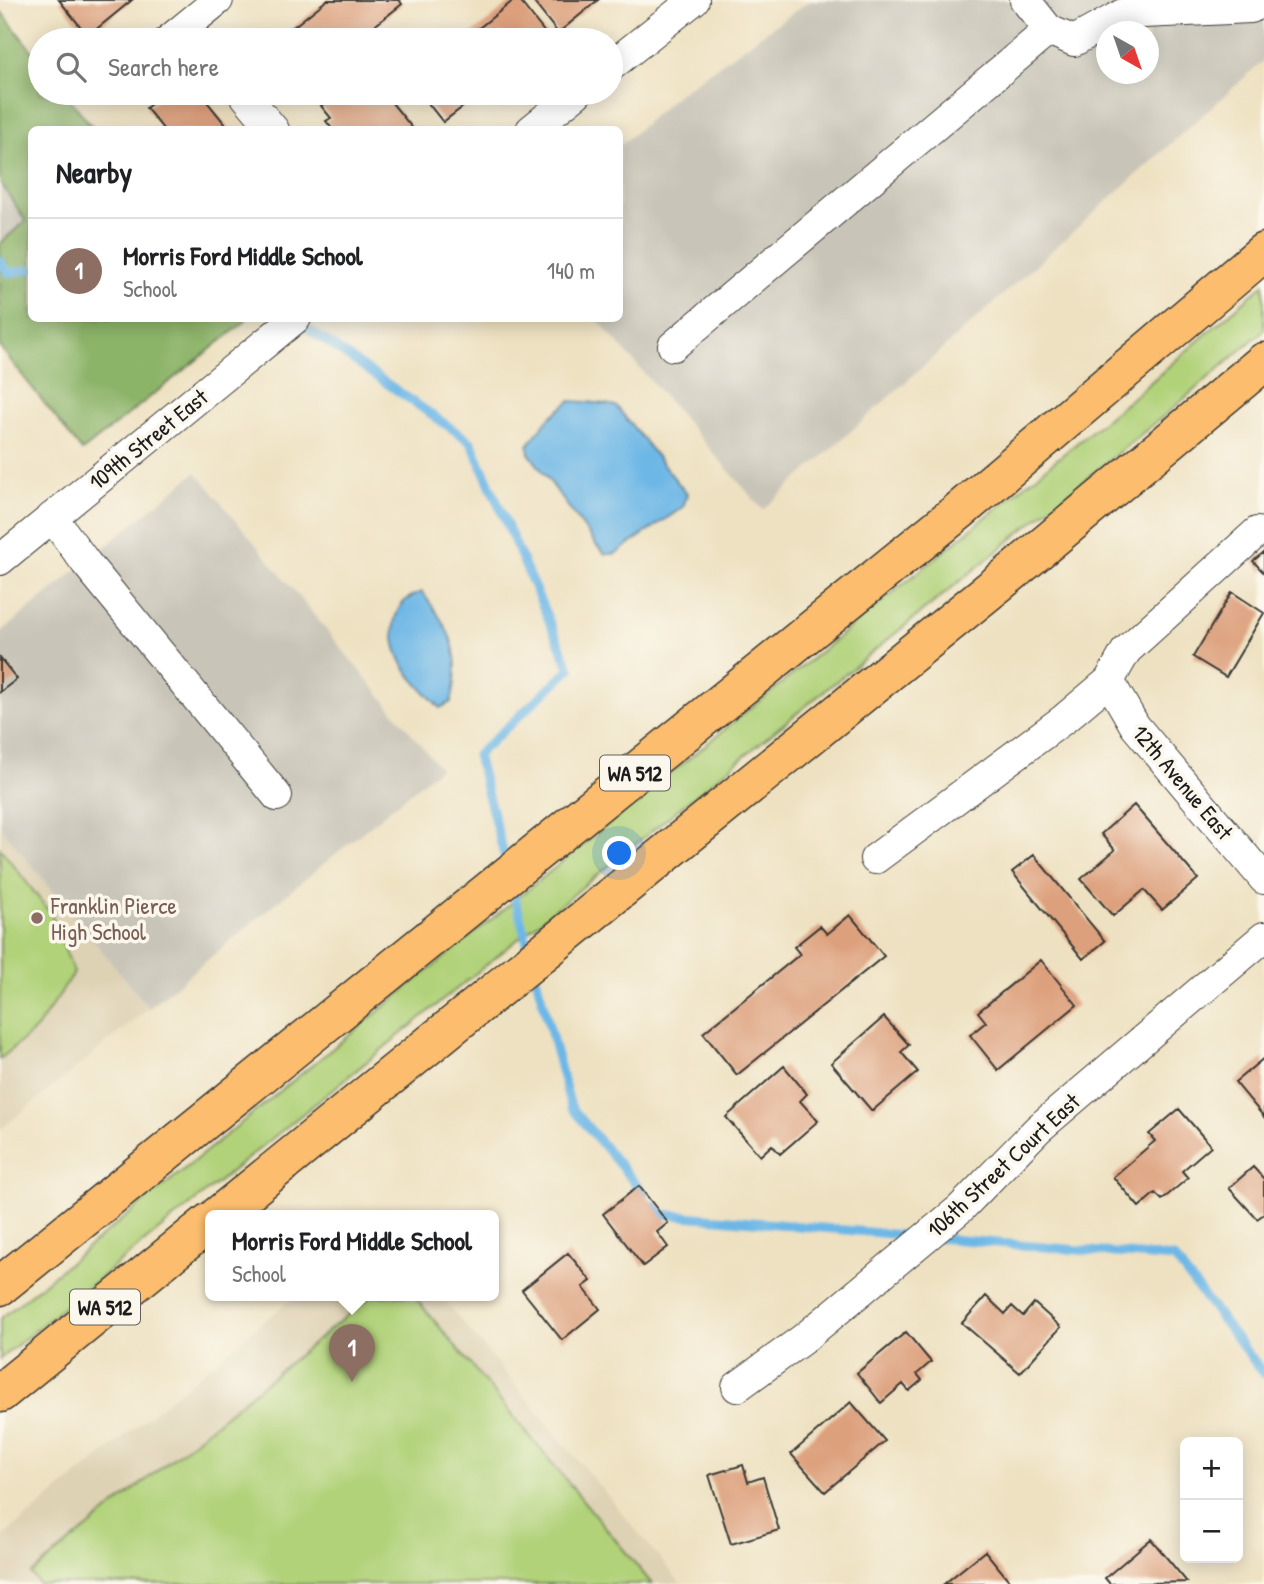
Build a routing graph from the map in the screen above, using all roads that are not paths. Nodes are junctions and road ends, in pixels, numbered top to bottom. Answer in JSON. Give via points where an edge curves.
{"nodes":[{"id":1,"x":218,"y":0,"type":"edge"},
{"id":2,"x":694,"y":0,"type":"edge"},
{"id":3,"x":1025,"y":0,"type":"edge"},
{"id":4,"x":1261,"y":0,"type":"edge"},
{"id":5,"x":192,"y":28,"type":"edge"},
{"id":6,"x":1049,"y":30,"type":"junction"},
{"id":7,"x":623,"y":56,"type":"edge"},
{"id":8,"x":253,"y":105,"type":"edge"},
{"id":9,"x":562,"y":105,"type":"edge"},
{"id":10,"x":271,"y":126,"type":"edge"},
{"id":11,"x":536,"y":126,"type":"edge"},
{"id":12,"x":1264,"y":252,"type":"edge"},
{"id":13,"x":291,"y":322,"type":"edge"},
{"id":14,"x":673,"y":346,"type":"dead end"},
{"id":15,"x":1264,"y":362,"type":"edge"},
{"id":16,"x":52,"y":517,"type":"junction"},
{"id":17,"x":1257,"y":532,"type":"dead end"},
{"id":18,"x":0,"y":560,"type":"edge"},
{"id":19,"x":1108,"y":681,"type":"junction"},
{"id":20,"x":277,"y":796,"type":"dead end"},
{"id":21,"x":875,"y":859,"type":"dead end"},
{"id":22,"x":1264,"y":879,"type":"edge"},
{"id":23,"x":1264,"y":937,"type":"edge"},
{"id":24,"x":225,"y":1210,"type":"edge"},
{"id":25,"x":205,"y":1226,"type":"edge"},
{"id":26,"x":0,"y":1286,"type":"edge"},
{"id":27,"x":737,"y":1387,"type":"dead end"},
{"id":28,"x":0,"y":1392,"type":"edge"}],
"edges":[{"from":1,"to":5,"type":"street"},
{"from":2,"to":7,"type":"street"},
{"from":3,"to":6,"type":"street"},
{"from":4,"to":6,"type":"street","via":[[1251,8],[1123,14],[1074,41]]},
{"from":6,"to":14,"type":"street"},
{"from":8,"to":10,"type":"street"},
{"from":9,"to":11,"type":"street"},
{"from":12,"to":26,"type":"highway","number":"WA 512","via":[[948,520]]},
{"from":13,"to":16,"type":"street","name":"109th Street East"},
{"from":15,"to":24,"type":"highway"},
{"from":16,"to":18,"type":"street","name":"109th Street East"},
{"from":16,"to":20,"type":"street"},
{"from":17,"to":19,"type":"street","via":[[1126,651]]},
{"from":19,"to":21,"type":"street"},
{"from":19,"to":22,"type":"street","name":"12th Avenue East","via":[[1135,726]]},
{"from":23,"to":27,"type":"street","name":"106th Street Court East","via":[[1038,1129],[961,1208],[803,1339]]},
{"from":25,"to":28,"type":"highway","number":"WA 512"}]}
